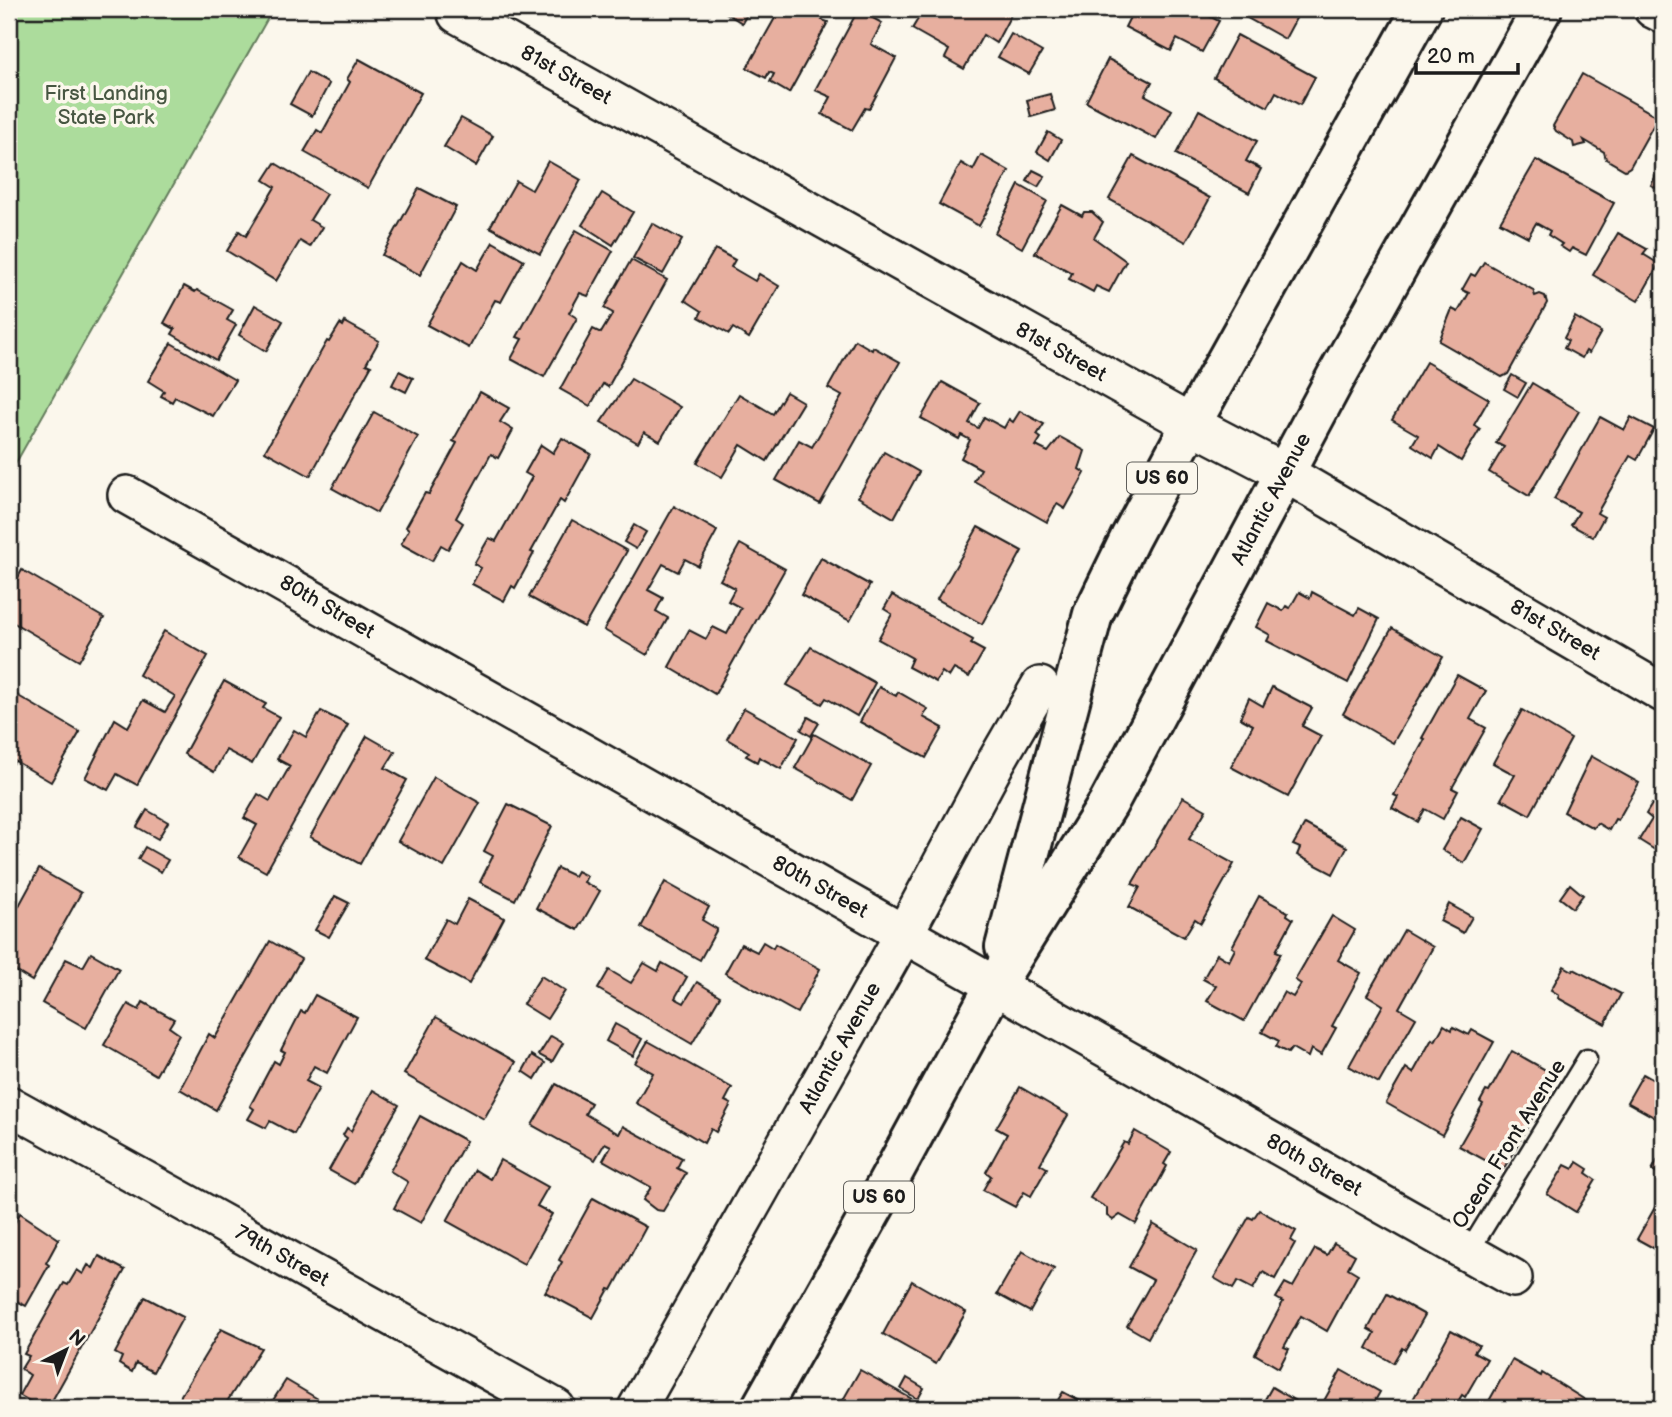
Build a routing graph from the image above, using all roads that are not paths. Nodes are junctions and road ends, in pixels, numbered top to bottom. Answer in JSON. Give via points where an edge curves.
{"nodes":[{"id":1,"x":1422,"y":9,"type":"edge"},
{"id":2,"x":1542,"y":9,"type":"edge"},
{"id":3,"x":1653,"y":9,"type":"edge"},
{"id":4,"x":457,"y":14,"type":"dead end"},
{"id":5,"x":1663,"y":14,"type":"edge"},
{"id":6,"x":1191,"y":424,"type":"junction"},
{"id":7,"x":1285,"y":473,"type":"junction"},
{"id":8,"x":127,"y":495,"type":"dead end"},
{"id":9,"x":1040,"y":686,"type":"dead end"},
{"id":10,"x":1663,"y":692,"type":"edge"},
{"id":11,"x":904,"y":934,"type":"junction"},
{"id":12,"x":995,"y":985,"type":"junction"},
{"id":13,"x":1587,"y":1059,"type":"dead end"},
{"id":14,"x":9,"y":1105,"type":"edge"},
{"id":15,"x":1468,"y":1253,"type":"junction"},
{"id":16,"x":1513,"y":1278,"type":"dead end"},
{"id":17,"x":556,"y":1408,"type":"edge"},
{"id":18,"x":637,"y":1408,"type":"edge"},
{"id":19,"x":761,"y":1408,"type":"edge"}],
"edges":[{"from":1,"to":6,"type":"highway","name":"Atlantic Avenue","number":"US 60"},
{"from":2,"to":7,"type":"highway","name":"Atlantic Avenue","number":"US 60"},
{"from":3,"to":5,"type":"street"},
{"from":4,"to":6,"type":"street","name":"81st Street"},
{"from":6,"to":7,"type":"street","name":"81st Street"},
{"from":6,"to":12,"type":"highway","name":"Atlantic Avenue","number":"US 60","via":[[1093,614]]},
{"from":7,"to":10,"type":"street","name":"81st Street"},
{"from":7,"to":12,"type":"highway","name":"Atlantic Avenue","number":"US 60","via":[[1108,804]]},
{"from":8,"to":11,"type":"street","name":"80th Street"},
{"from":9,"to":11,"type":"street","name":"Atlantic Avenue"},
{"from":11,"to":12,"type":"street","name":"80th Street"},
{"from":11,"to":18,"type":"street","name":"Atlantic Avenue"},
{"from":12,"to":15,"type":"street","name":"80th Street"},
{"from":12,"to":19,"type":"highway","name":"Atlantic Avenue","number":"US 60"},
{"from":13,"to":15,"type":"lane","name":"Ocean Front Avenue"},
{"from":14,"to":17,"type":"street","name":"79th Street"},
{"from":15,"to":16,"type":"street","name":"80th Street"}]}
